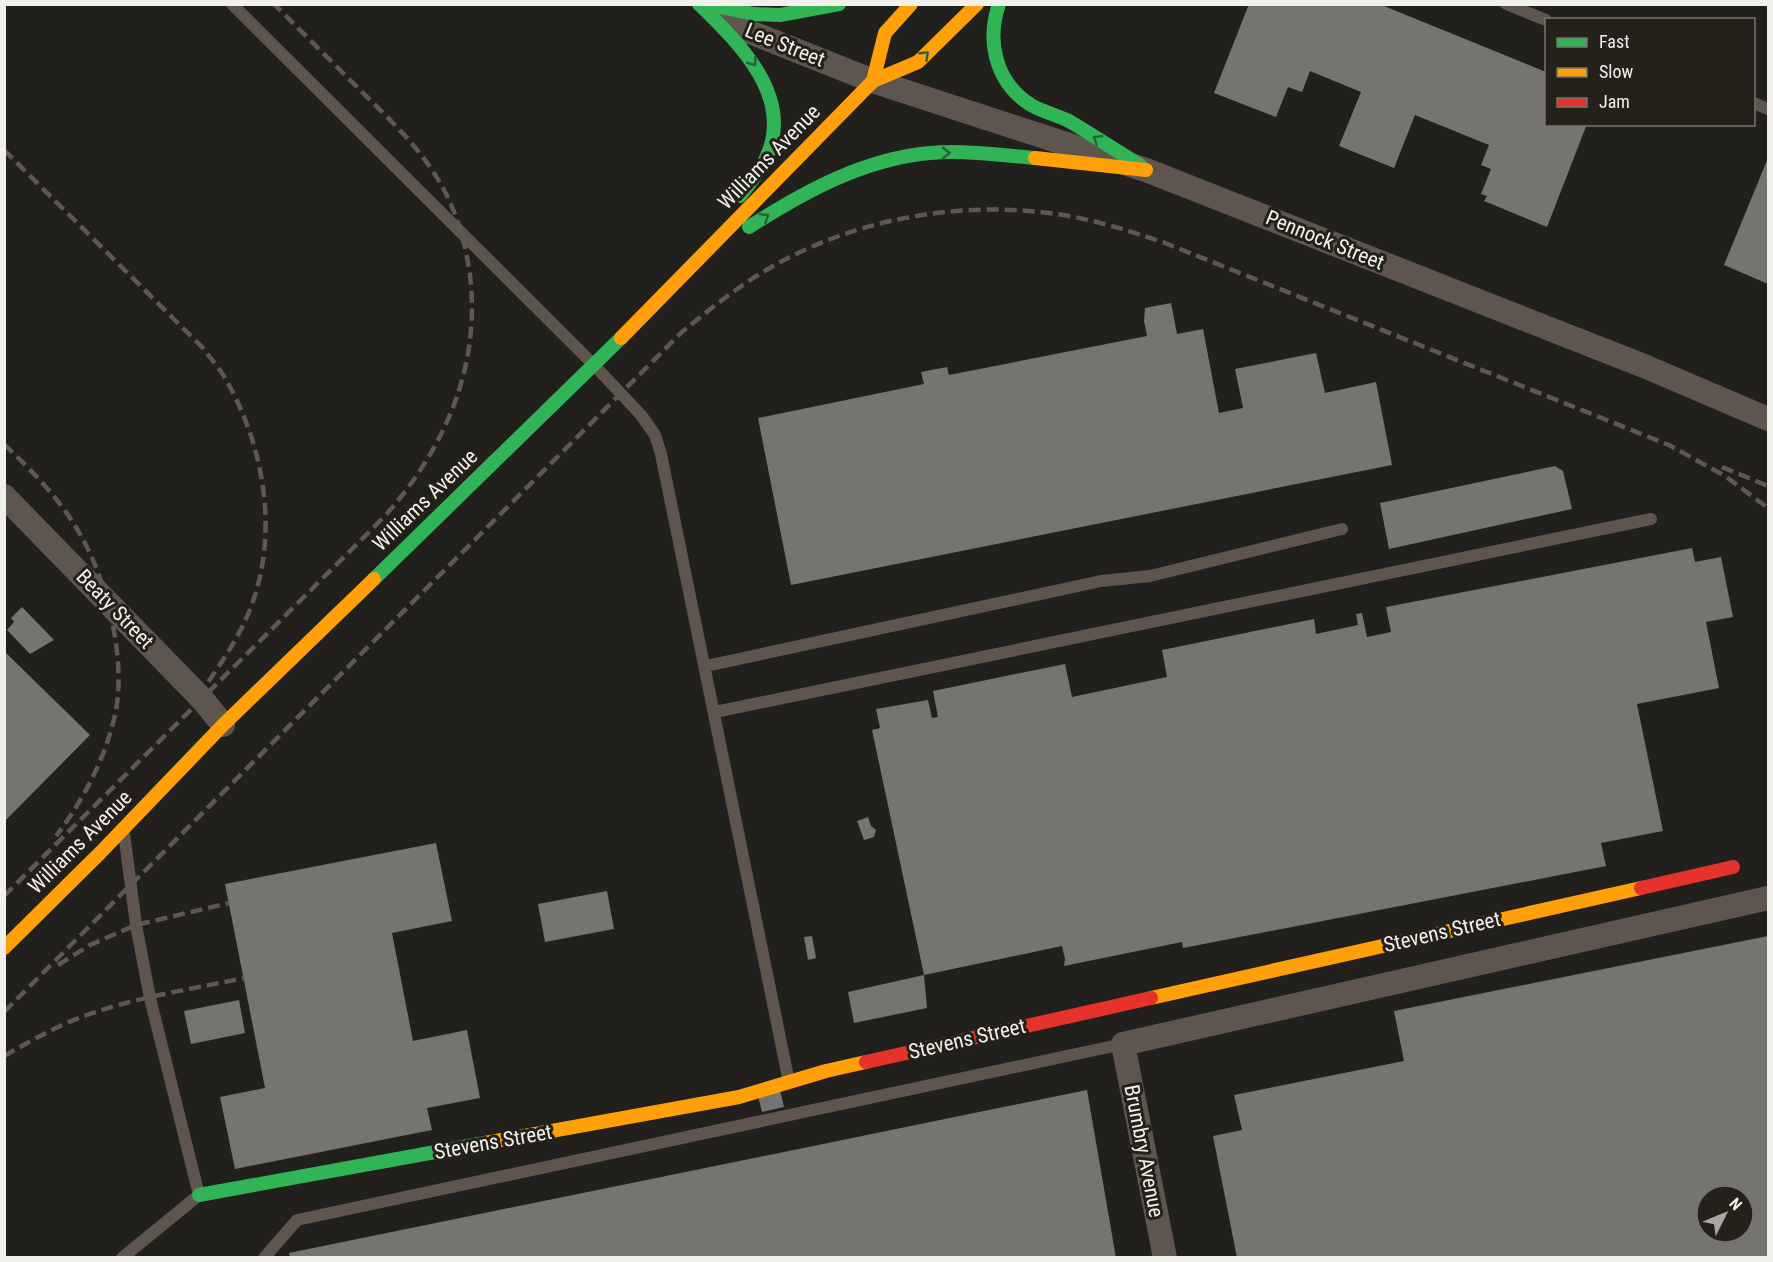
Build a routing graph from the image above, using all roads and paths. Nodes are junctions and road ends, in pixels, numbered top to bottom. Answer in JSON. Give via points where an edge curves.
{"nodes":[{"id":1,"x":232,"y":4,"type":"edge"},
{"id":2,"x":699,"y":4,"type":"edge"},
{"id":3,"x":705,"y":4,"type":"edge"},
{"id":4,"x":839,"y":4,"type":"edge"},
{"id":5,"x":911,"y":4,"type":"edge"},
{"id":6,"x":976,"y":4,"type":"edge"},
{"id":7,"x":999,"y":4,"type":"edge"},
{"id":8,"x":1506,"y":4,"type":"edge"},
{"id":9,"x":1545,"y":21,"type":"edge"},
{"id":10,"x":873,"y":81,"type":"junction"},
{"id":11,"x":1146,"y":170,"type":"junction"},
{"id":12,"x":698,"y":260,"type":"junction"},
{"id":13,"x":594,"y":365,"type":"junction"},
{"id":14,"x":1768,"y":419,"type":"edge"},
{"id":15,"x":4,"y":496,"type":"edge"},
{"id":16,"x":1651,"y":519,"type":"dead end"},
{"id":17,"x":1342,"y":529,"type":"dead end"},
{"id":18,"x":706,"y":666,"type":"junction"},
{"id":19,"x":715,"y":712,"type":"junction"},
{"id":20,"x":223,"y":725,"type":"junction"},
{"id":21,"x":123,"y":829,"type":"junction"},
{"id":22,"x":1733,"y":867,"type":"dead end"},
{"id":23,"x":1768,"y":898,"type":"edge"},
{"id":24,"x":4,"y":948,"type":"edge"},
{"id":25,"x":1123,"y":1044,"type":"junction"},
{"id":26,"x":789,"y":1083,"type":"junction"},
{"id":27,"x":199,"y":1195,"type":"junction"},
{"id":28,"x":122,"y":1257,"type":"edge"},
{"id":29,"x":264,"y":1257,"type":"edge"},
{"id":30,"x":1165,"y":1257,"type":"edge"}],
"edges":[{"from":1,"to":13,"type":"lane"},
{"from":2,"to":10,"type":"street","name":"Lee Street","via":[[745,30]]},
{"from":2,"to":12,"type":"street","one_way":true,"via":[[758,68],[768,89],[773,123],[768,155]]},
{"from":3,"to":4,"type":"street","via":[[780,15]]},
{"from":5,"to":10,"type":"street","via":[[885,33]]},
{"from":10,"to":6,"type":"street","name":"Williams Avenue","one_way":true,"via":[[918,62]]},
{"from":11,"to":7,"type":"street","one_way":true,"via":[[1063,117],[1018,96],[1000,69],[991,40],[993,17]]},
{"from":8,"to":9,"type":"lane"},
{"from":10,"to":11,"type":"street","name":"Pennock Street"},
{"from":10,"to":12,"type":"street","name":"Williams Avenue"},
{"from":12,"to":11,"type":"street","one_way":true,"via":[[818,185],[906,157],[963,152]]},
{"from":11,"to":14,"type":"street","name":"Pennock Street","via":[[1644,366]]},
{"from":12,"to":13,"type":"street","name":"Williams Avenue"},
{"from":13,"to":18,"type":"lane","via":[[656,435]]},
{"from":13,"to":20,"type":"street","name":"Williams Avenue"},
{"from":15,"to":20,"type":"street","name":"Beaty Street"},
{"from":16,"to":19,"type":"lane"},
{"from":17,"to":18,"type":"lane","via":[[1150,576],[1101,581]]},
{"from":18,"to":19,"type":"lane"},
{"from":19,"to":26,"type":"lane"},
{"from":20,"to":21,"type":"street","name":"Williams Avenue"},
{"from":21,"to":24,"type":"street","name":"Williams Avenue"},
{"from":21,"to":27,"type":"lane","via":[[150,998]]},
{"from":22,"to":26,"type":"street","name":"Stevens Street","via":[[826,1071]]},
{"from":23,"to":25,"type":"street","name":"Stevens Street"},
{"from":25,"to":29,"type":"lane","via":[[297,1220]]},
{"from":25,"to":30,"type":"street","name":"Brumbry Avenue"},
{"from":26,"to":27,"type":"street","name":"Stevens Street","via":[[739,1097]]},
{"from":27,"to":28,"type":"lane"}]}
